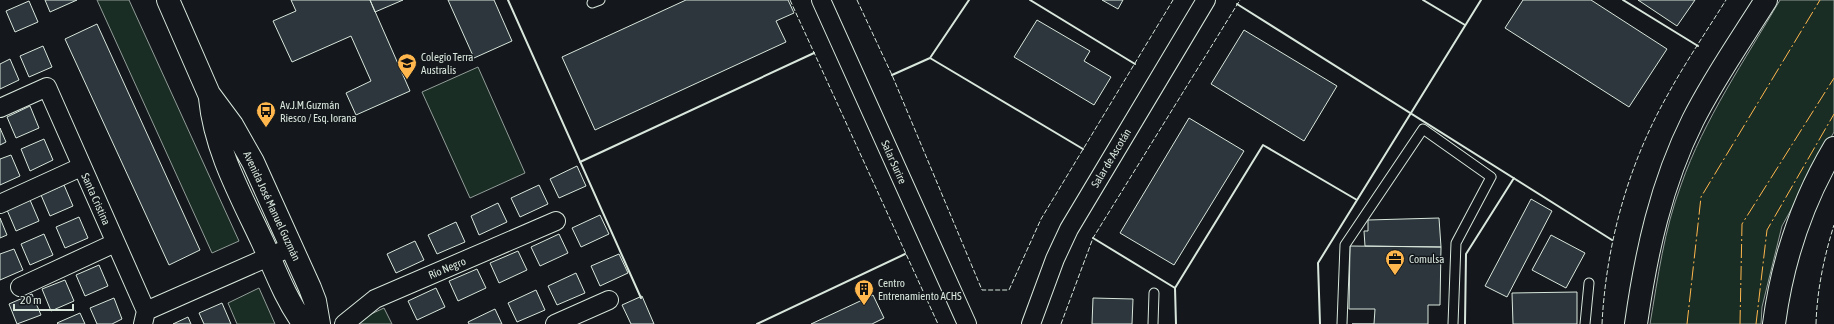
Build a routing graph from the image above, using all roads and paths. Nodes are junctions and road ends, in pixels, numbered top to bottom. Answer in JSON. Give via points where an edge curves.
{"nodes":[{"id":1,"x":168,"y":0,"type":"edge"},
{"id":2,"x":821,"y":0,"type":"edge"},
{"id":3,"x":1206,"y":0,"type":"edge"},
{"id":4,"x":1766,"y":0,"type":"edge"},
{"id":5,"x":209,"y":94,"type":"junction"},
{"id":6,"x":0,"y":108,"type":"edge"},
{"id":7,"x":1834,"y":148,"type":"edge"},
{"id":8,"x":81,"y":167,"type":"junction"},
{"id":9,"x":0,"y":204,"type":"edge"},
{"id":10,"x":556,"y":221,"type":"dead end"},
{"id":11,"x":115,"y":243,"type":"junction"},
{"id":12,"x":291,"y":247,"type":"junction"},
{"id":13,"x":269,"y":256,"type":"junction"},
{"id":14,"x":1589,"y":283,"type":"dead end"},
{"id":15,"x":20,"y":287,"type":"dead end"},
{"id":16,"x":1154,"y":293,"type":"dead end"},
{"id":17,"x":609,"y":300,"type":"dead end"},
{"id":18,"x":144,"y":317,"type":"edge"},
{"id":19,"x":304,"y":324,"type":"edge"},
{"id":20,"x":319,"y":324,"type":"edge"},
{"id":21,"x":344,"y":324,"type":"edge"},
{"id":22,"x":555,"y":324,"type":"edge"},
{"id":23,"x":967,"y":324,"type":"edge"},
{"id":24,"x":1031,"y":324,"type":"edge"},
{"id":25,"x":1154,"y":324,"type":"edge"},
{"id":26,"x":1342,"y":324,"type":"edge"},
{"id":27,"x":1453,"y":324,"type":"edge"},
{"id":28,"x":1585,"y":324,"type":"edge"},
{"id":29,"x":1636,"y":324,"type":"edge"},
{"id":30,"x":1774,"y":324,"type":"edge"}],
"edges":[{"from":1,"to":5,"type":"street","name":"Avenida José Manuel Guzmán"},
{"from":2,"to":23,"type":"street","name":"Salar Surire"},
{"from":3,"to":24,"type":"street","name":"Salar de Ascotán","via":[[1069,229],[1055,258]]},
{"from":4,"to":29,"type":"street","via":[[1693,120],[1668,178],[1644,268]]},
{"from":5,"to":12,"type":"street","name":"Avenida José Manuel Guzmán","via":[[232,125],[246,150]]},
{"from":5,"to":13,"type":"street","name":"Avenida José Manuel Guzmán","via":[[219,144]]},
{"from":6,"to":8,"type":"street","name":"Santa Cristina","via":[[47,87]]},
{"from":7,"to":30,"type":"street","via":[[1798,225],[1782,276]]},
{"from":8,"to":9,"type":"street"},
{"from":8,"to":11,"type":"street","name":"Santa Cristina"},
{"from":10,"to":21,"type":"street","name":"Río Negro","via":[[375,299]]},
{"from":11,"to":15,"type":"street"},
{"from":11,"to":18,"type":"street","name":"Santa Cristina"},
{"from":12,"to":13,"type":"street","name":"Santa Cristina"},
{"from":12,"to":20,"type":"street","name":"Avenida José Manuel Guzmán","via":[[315,302]]},
{"from":13,"to":18,"type":"street","name":"Santa Cristina"},
{"from":13,"to":19,"type":"street","name":"Avenida José Manuel Guzmán","via":[[295,312]]},
{"from":14,"to":28,"type":"lane"},
{"from":16,"to":25,"type":"lane"},
{"from":17,"to":22,"type":"street"},
{"from":26,"to":27,"type":"lane","via":[[1345,245],[1423,129],[1491,177],[1456,243]]}]}
